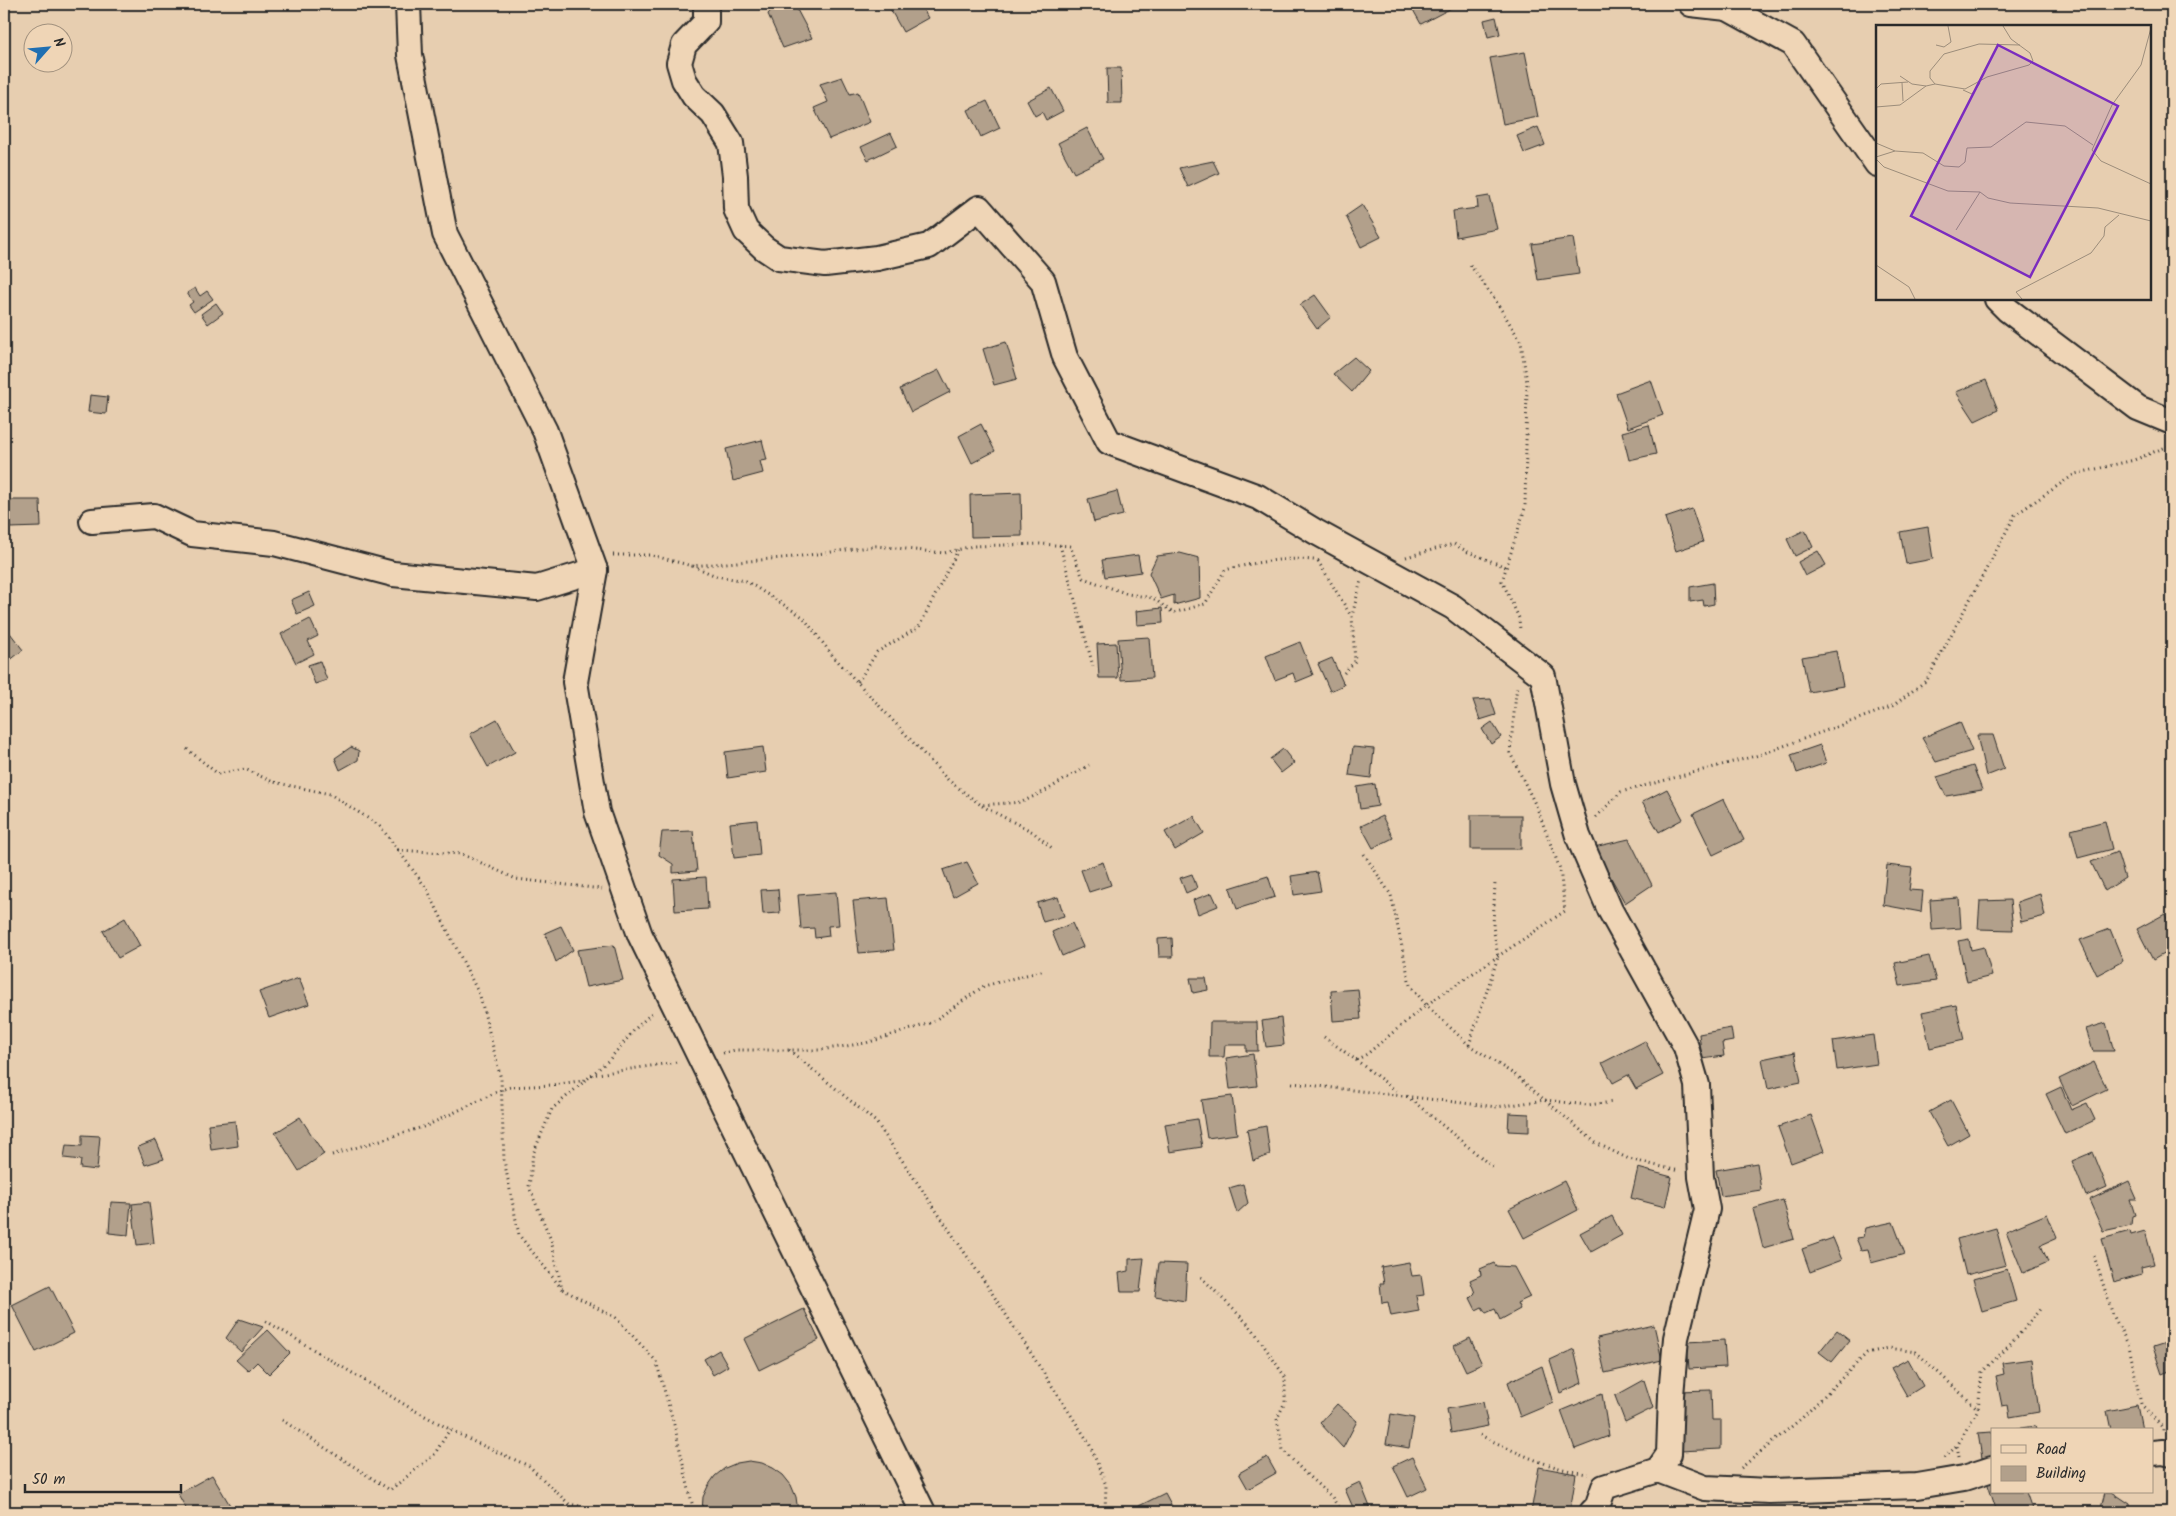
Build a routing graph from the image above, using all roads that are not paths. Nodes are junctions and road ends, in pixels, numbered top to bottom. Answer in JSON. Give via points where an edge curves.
{"nodes":[{"id":1,"x":408,"y":4,"type":"edge"},
{"id":2,"x":706,"y":4,"type":"edge"},
{"id":3,"x":1691,"y":4,"type":"edge"},
{"id":4,"x":1724,"y":6,"type":"edge"},
{"id":5,"x":1876,"y":163,"type":"edge"},
{"id":6,"x":1998,"y":300,"type":"edge"},
{"id":7,"x":2172,"y":422,"type":"edge"},
{"id":8,"x":92,"y":521,"type":"dead end"},
{"id":9,"x":594,"y":570,"type":"junction"},
{"id":10,"x":1991,"y":1469,"type":"edge"},
{"id":11,"x":1658,"y":1470,"type":"junction"},
{"id":12,"x":923,"y":1512,"type":"edge"},
{"id":13,"x":1592,"y":1512,"type":"edge"}],
"edges":[{"from":1,"to":9,"type":"street","via":[[410,55],[445,234],[545,431]]},
{"from":2,"to":11,"type":"street","via":[[706,22],[684,44],[679,64],[694,96],[713,114],[731,143],[736,209],[746,231],[764,248],[779,258],[825,264],[876,258],[929,246],[979,208],[1043,281],[1065,357],[1109,442],[1258,497],[1453,607],[1544,676],[1562,784],[1578,836],[1610,910],[1686,1047],[1696,1085],[1701,1177],[1707,1209],[1676,1338],[1669,1454]]},
{"from":3,"to":4,"type":"street"},
{"from":4,"to":5,"type":"street","via":[[1793,44]]},
{"from":6,"to":7,"type":"street","via":[[2138,408]]},
{"from":8,"to":9,"type":"street","via":[[154,516],[192,534],[274,544],[393,574],[537,588]]},
{"from":9,"to":12,"type":"street","via":[[575,682],[597,812],[640,935]]},
{"from":10,"to":11,"type":"street","via":[[1918,1486],[1769,1491],[1705,1488]]},
{"from":11,"to":13,"type":"street","via":[[1604,1487]]}]}
